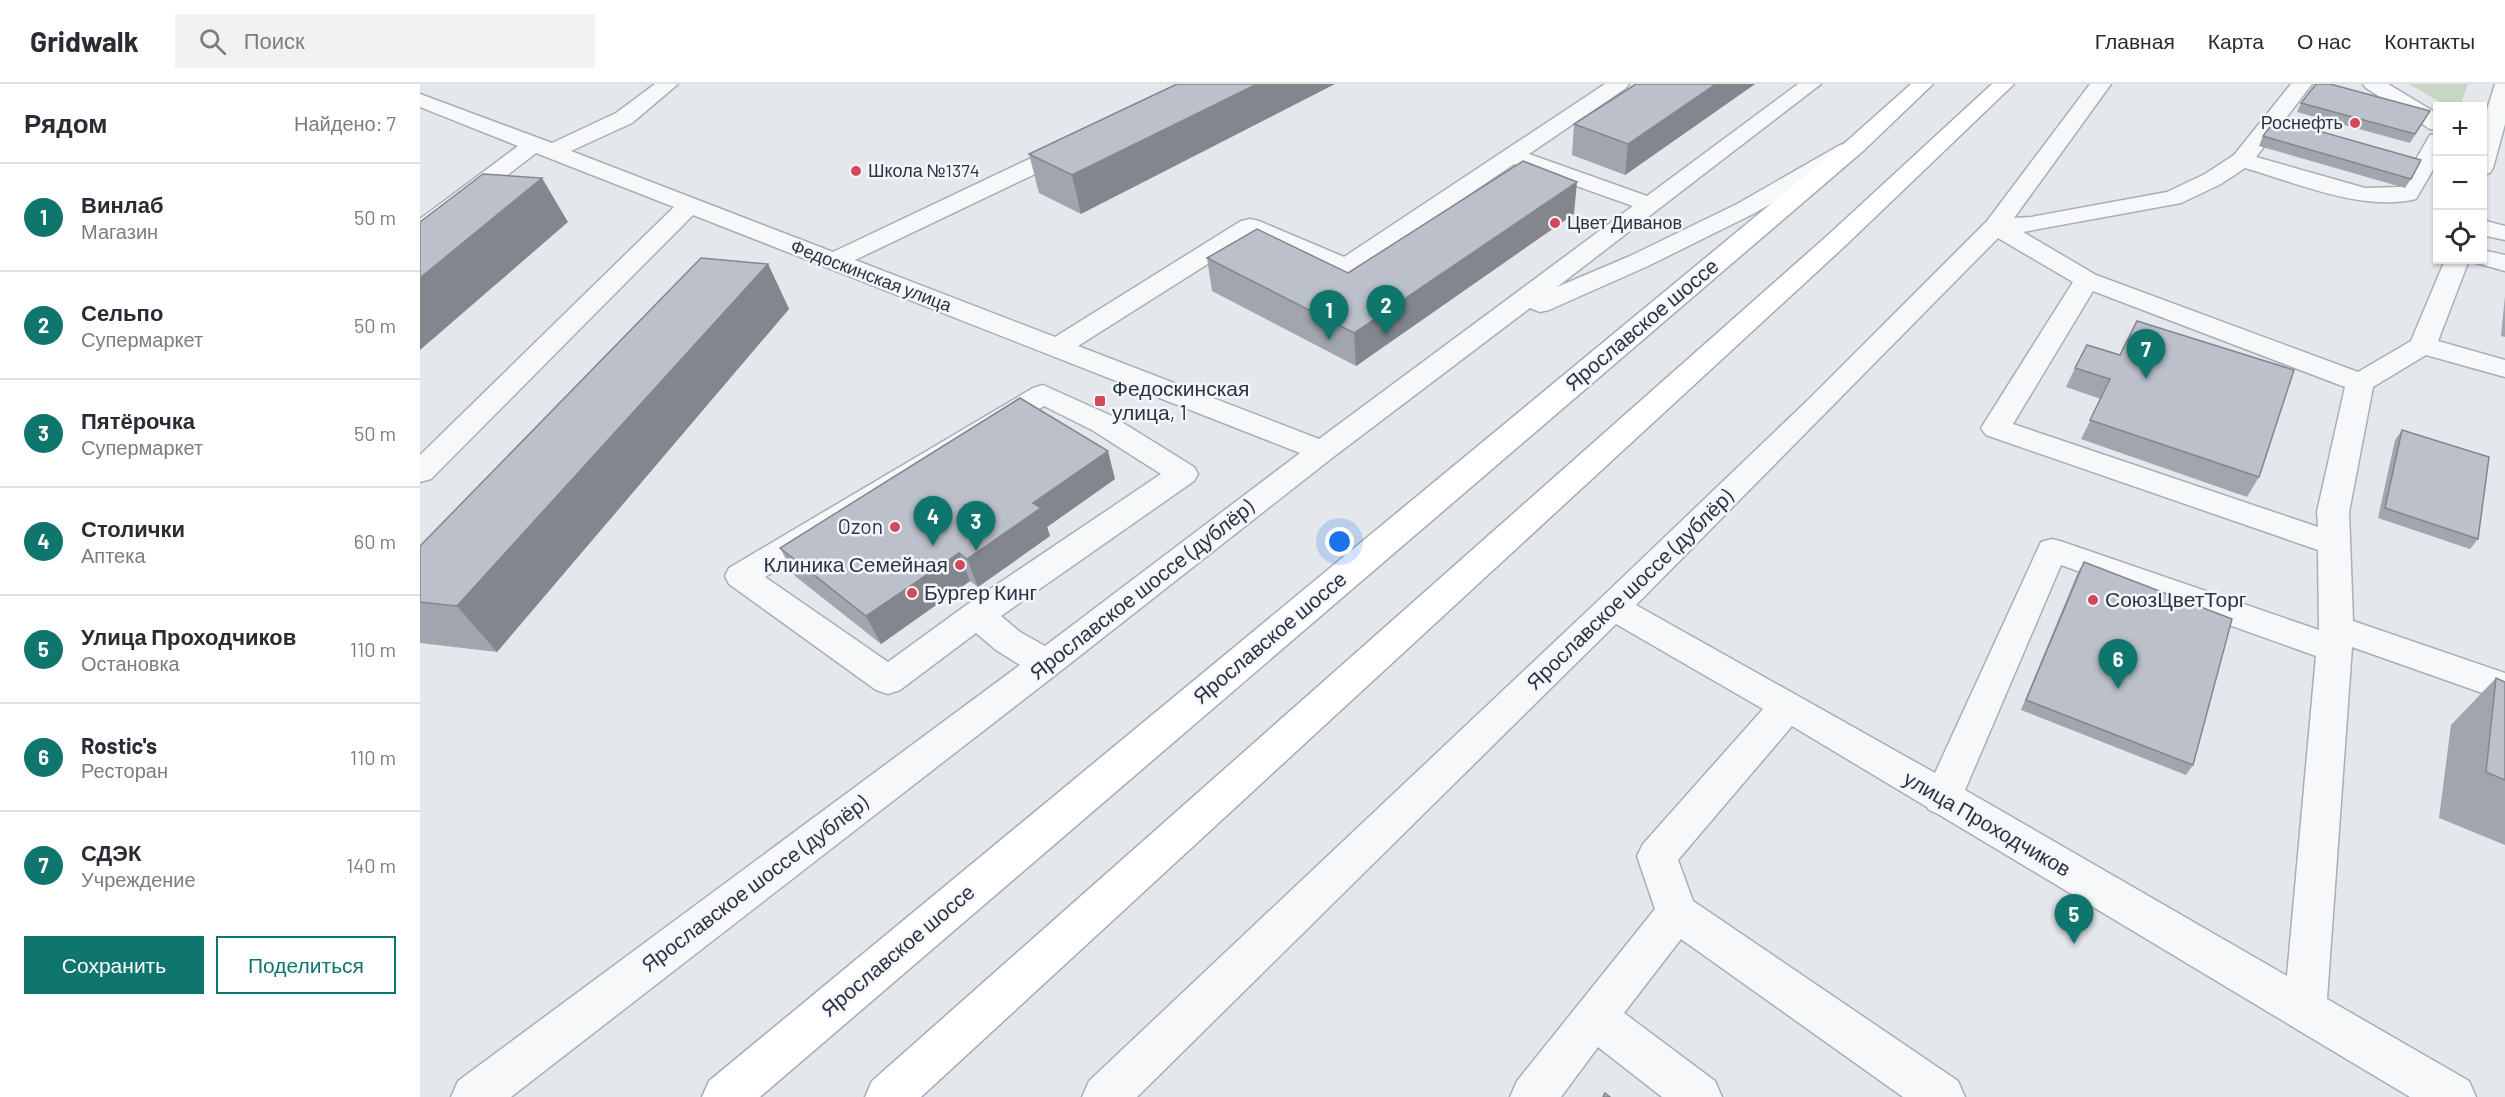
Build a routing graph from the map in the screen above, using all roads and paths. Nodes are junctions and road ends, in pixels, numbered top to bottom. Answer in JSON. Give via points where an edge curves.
{"nodes":[{"id":1,"x":668,"y":84,"type":"edge"},
{"id":2,"x":1619,"y":84,"type":"edge"},
{"id":3,"x":1811,"y":84,"type":"edge"},
{"id":4,"x":1923,"y":84,"type":"edge"},
{"id":5,"x":2004,"y":84,"type":"edge"},
{"id":6,"x":2101,"y":84,"type":"edge"},
{"id":7,"x":2301,"y":84,"type":"edge"},
{"id":8,"x":2373,"y":84,"type":"edge"},
{"id":9,"x":2505,"y":84,"type":"edge"},
{"id":10,"x":420,"y":100,"type":"edge"},
{"id":11,"x":2433,"y":121,"type":"edge"},
{"id":12,"x":1088,"y":140,"type":"edge"},
{"id":13,"x":2433,"y":144,"type":"edge"},
{"id":14,"x":1855,"y":146,"type":"junction"},
{"id":15,"x":543,"y":148,"type":"junction"},
{"id":16,"x":1512,"y":155,"type":"junction"},
{"id":17,"x":2485,"y":156,"type":"edge"},
{"id":18,"x":2242,"y":160,"type":"junction"},
{"id":19,"x":690,"y":205,"type":"junction"},
{"id":20,"x":1651,"y":205,"type":"junction"},
{"id":21,"x":1996,"y":226,"type":"junction"},
{"id":22,"x":2487,"y":228,"type":"edge"},
{"id":23,"x":420,"y":231,"type":"edge"},
{"id":24,"x":2505,"y":232,"type":"edge"},
{"id":25,"x":2487,"y":258,"type":"edge"},
{"id":26,"x":833,"y":261,"type":"junction"},
{"id":27,"x":2505,"y":263,"type":"edge"},
{"id":28,"x":2455,"y":264,"type":"edge"},
{"id":29,"x":2087,"y":280,"type":"junction"},
{"id":30,"x":1490,"y":326,"type":"junction"},
{"id":31,"x":2423,"y":345,"type":"junction"},
{"id":32,"x":1056,"y":348,"type":"junction"},
{"id":33,"x":1083,"y":359,"type":"junction"},
{"id":34,"x":2505,"y":369,"type":"edge"},
{"id":35,"x":2360,"y":383,"type":"junction"},
{"id":36,"x":1043,"y":394,"type":"junction"},
{"id":37,"x":1322,"y":451,"type":"junction"},
{"id":38,"x":420,"y":472,"type":"edge"},
{"id":39,"x":2334,"y":544,"type":"junction"},
{"id":40,"x":1613,"y":607,"type":"junction"},
{"id":41,"x":977,"y":615,"type":"junction"},
{"id":42,"x":2335,"y":638,"type":"junction"},
{"id":43,"x":1046,"y":664,"type":"junction"},
{"id":44,"x":2505,"y":687,"type":"edge"},
{"id":45,"x":1788,"y":706,"type":"junction"},
{"id":46,"x":1942,"y":799,"type":"junction"},
{"id":47,"x":1677,"y":913,"type":"junction"},
{"id":48,"x":2305,"y":1010,"type":"junction"},
{"id":49,"x":1594,"y":1017,"type":"junction"},
{"id":50,"x":474,"y":1097,"type":"edge"},
{"id":51,"x":725,"y":1097,"type":"edge"},
{"id":52,"x":888,"y":1097,"type":"edge"},
{"id":53,"x":1105,"y":1097,"type":"edge"},
{"id":54,"x":1533,"y":1097,"type":"edge"},
{"id":55,"x":1700,"y":1097,"type":"edge"},
{"id":56,"x":1942,"y":1097,"type":"edge"},
{"id":57,"x":2453,"y":1097,"type":"edge"}],
"edges":[{"from":1,"to":15,"type":"street","via":[[624,118]]},
{"from":2,"to":16,"type":"street"},
{"from":3,"to":20,"type":"street","name":"Ярославское шоссе (дублёр)"},
{"from":4,"to":14,"type":"main road","name":"Ярославское шоссе"},
{"from":5,"to":52,"type":"main road","via":[[1837,240]]},
{"from":6,"to":21,"type":"street","name":"Ярославское шоссе (дублёр)"},
{"from":7,"to":18,"type":"street","via":[[2285,122]]},
{"from":8,"to":11,"type":"street"},
{"from":9,"to":17,"type":"street"},
{"from":10,"to":15,"type":"street","name":"Федоскинская улица"},
{"from":12,"to":26,"type":"street"},
{"from":13,"to":18,"type":"street","via":[[2415,159],[2408,194],[2364,195]]},
{"from":14,"to":30,"type":"street","via":[[1745,209],[1639,261]]},
{"from":14,"to":51,"type":"main road","name":"Ярославское шоссе"},
{"from":15,"to":19,"type":"street","name":"Федоскинская улица"},
{"from":15,"to":23,"type":"street"},
{"from":16,"to":20,"type":"street"},
{"from":16,"to":32,"type":"street","via":[[1346,267],[1250,226]]},
{"from":18,"to":21,"type":"street","via":[[2174,198],[2031,224]]},
{"from":19,"to":26,"type":"street","name":"Федоскинская улица"},
{"from":19,"to":38,"type":"street"},
{"from":20,"to":30,"type":"street","name":"Ярославское шоссе (дублёр)"},
{"from":21,"to":29,"type":"street"},
{"from":21,"to":40,"type":"street","name":"Ярославское шоссе (дублёр)"},
{"from":22,"to":24,"type":"street"},
{"from":25,"to":27,"type":"street"},
{"from":26,"to":32,"type":"street","name":"Федоскинская улица"},
{"from":28,"to":31,"type":"street"},
{"from":29,"to":35,"type":"street"},
{"from":29,"to":39,"type":"street","via":[[1996,428]]},
{"from":30,"to":37,"type":"street","name":"Ярославское шоссе (дублёр)"},
{"from":31,"to":34,"type":"street"},
{"from":31,"to":35,"type":"street"},
{"from":32,"to":33,"type":"street","name":"Федоскинская улица"},
{"from":33,"to":36,"type":"street"},
{"from":33,"to":37,"type":"street","name":"Федоскинская улица"},
{"from":35,"to":39,"type":"street","via":[[2333,512]]},
{"from":36,"to":41,"type":"street","via":[[1102,423],[1183,474]]},
{"from":36,"to":41,"type":"street","via":[[741,576],[888,680]]},
{"from":37,"to":43,"type":"street","name":"Ярославское шоссе (дублёр)"},
{"from":39,"to":42,"type":"street"},
{"from":40,"to":45,"type":"street","name":"улица Проходчиков"},
{"from":40,"to":53,"type":"street","name":"Ярославское шоссе (дублёр)"},
{"from":41,"to":43,"type":"street","via":[[1008,641]]},
{"from":42,"to":44,"type":"street"},
{"from":42,"to":46,"type":"street","via":[[2052,550]]},
{"from":42,"to":48,"type":"street"},
{"from":43,"to":50,"type":"street","name":"Ярославское шоссе (дублёр)"},
{"from":45,"to":46,"type":"street","name":"улица Проходчиков"},
{"from":45,"to":47,"type":"street","via":[[1657,856]]},
{"from":46,"to":48,"type":"street","name":"улица Проходчиков"},
{"from":47,"to":49,"type":"street"},
{"from":47,"to":56,"type":"street"},
{"from":48,"to":57,"type":"street","name":"улица Проходчиков"},
{"from":49,"to":54,"type":"street"},
{"from":49,"to":55,"type":"street"}]}
